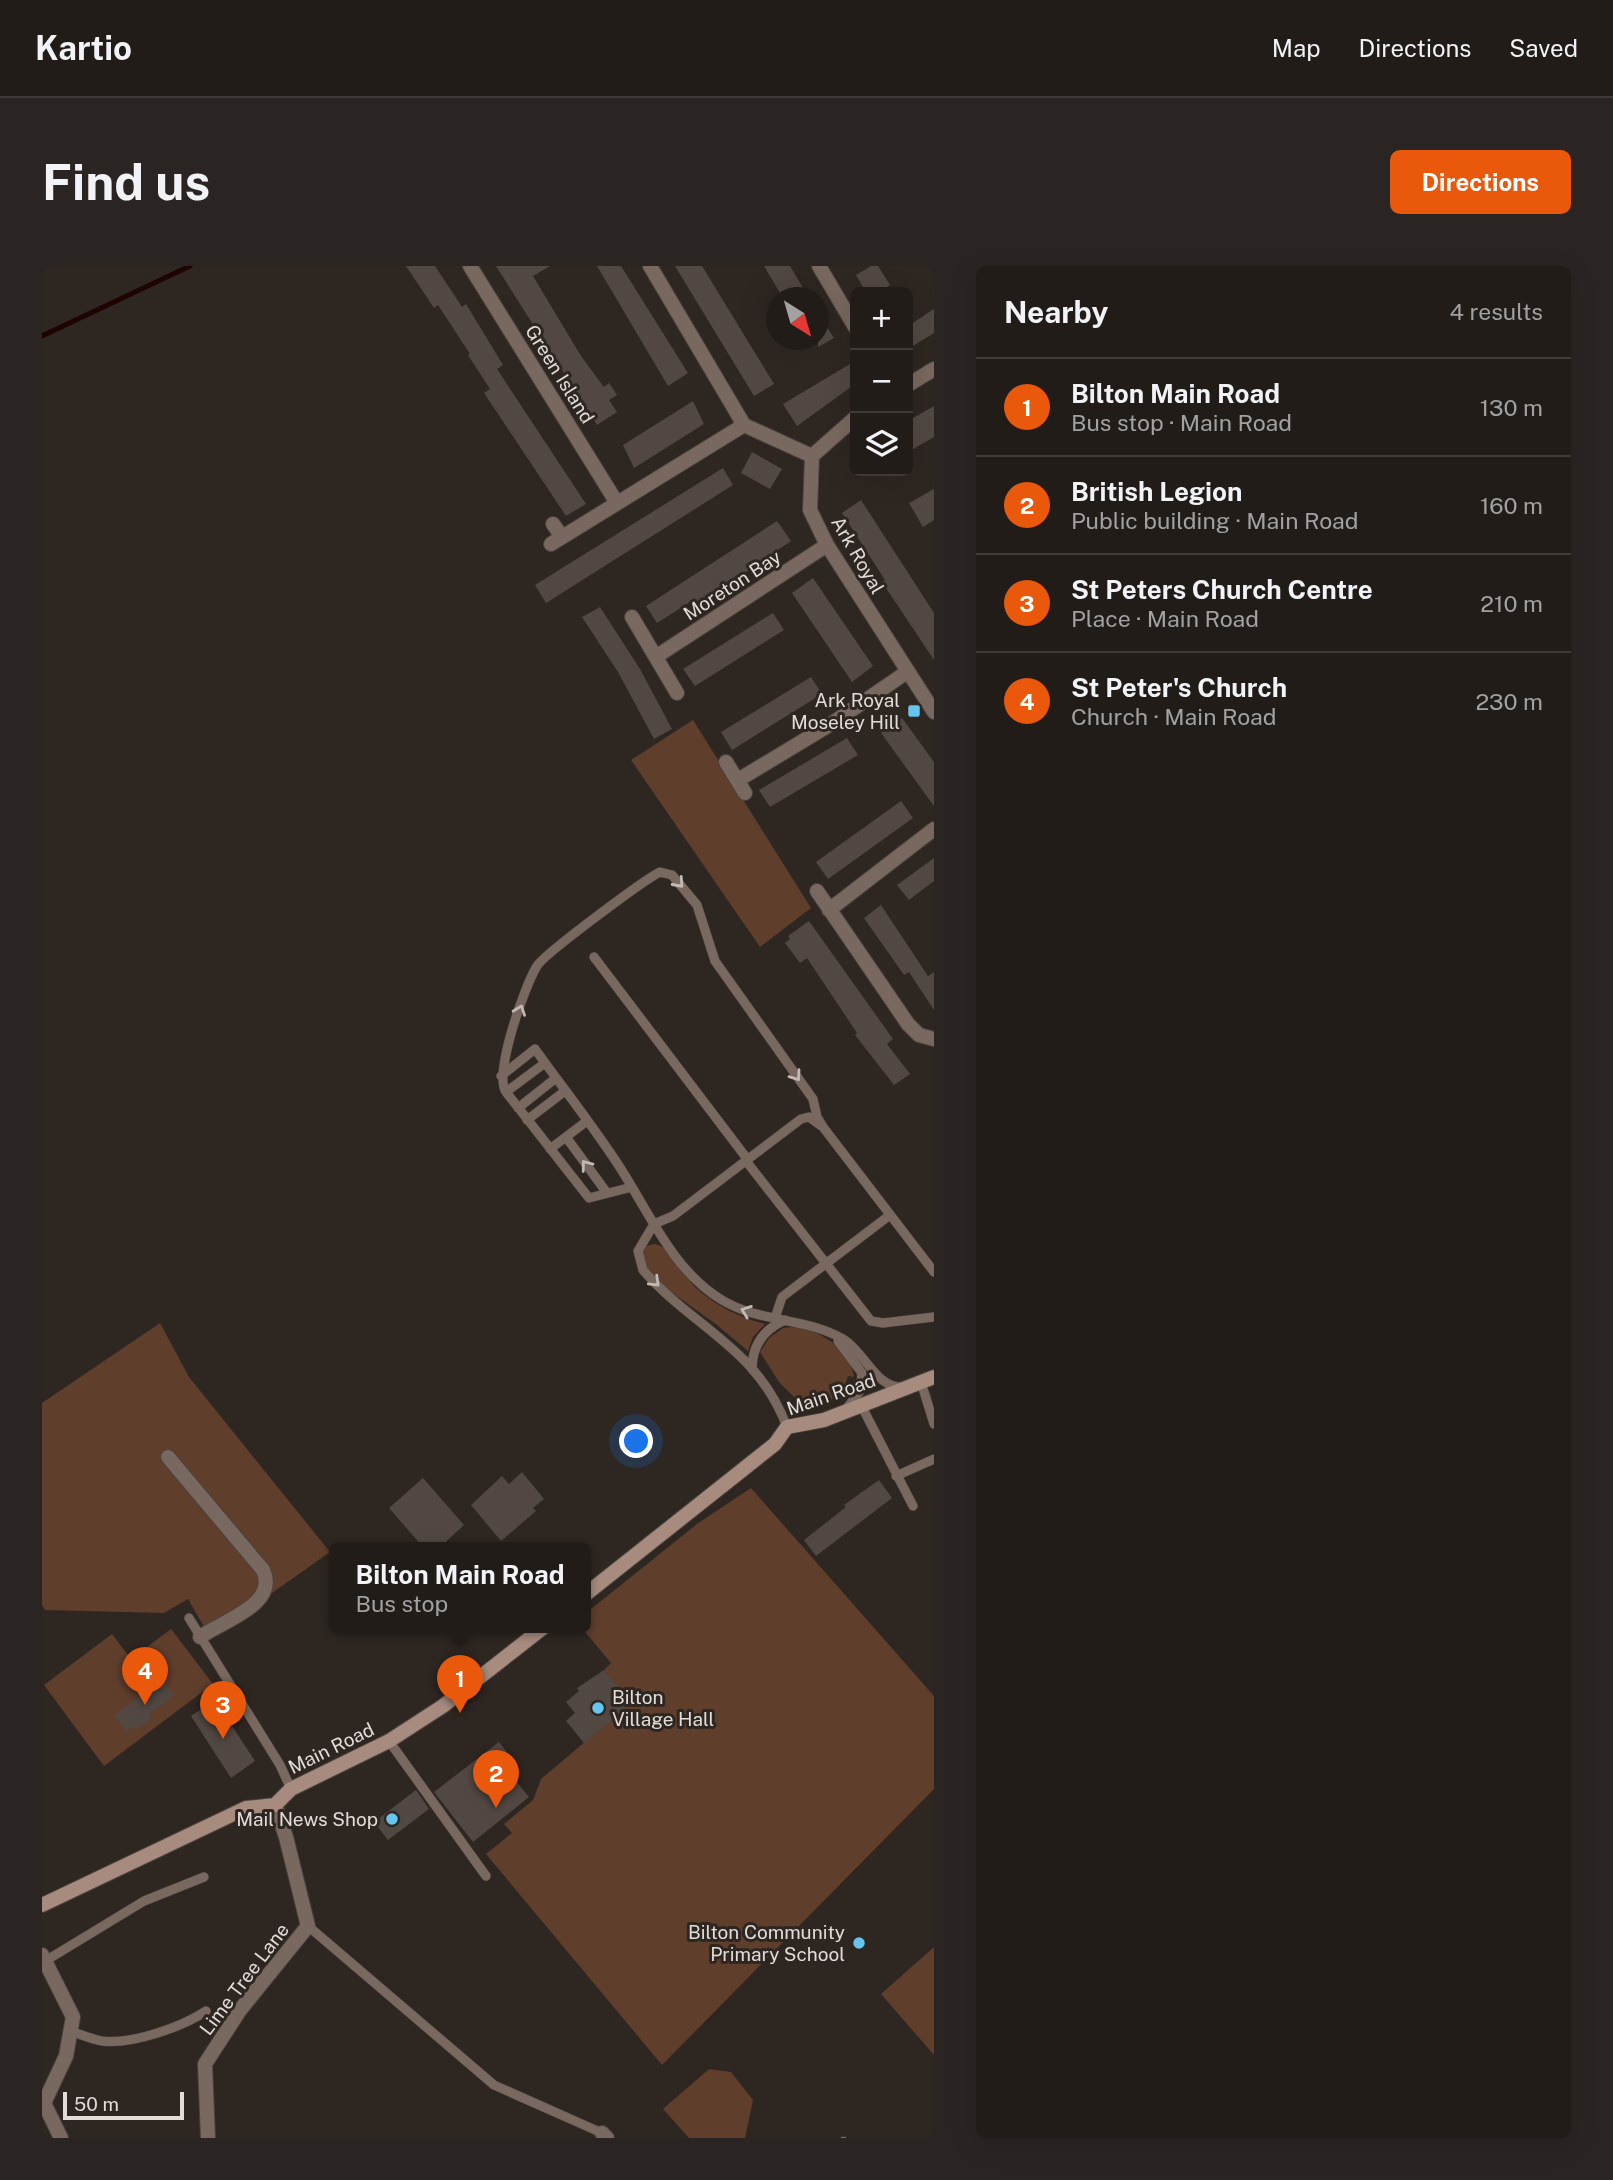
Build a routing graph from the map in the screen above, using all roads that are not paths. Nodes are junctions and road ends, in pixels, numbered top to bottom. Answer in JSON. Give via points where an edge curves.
{"nodes":[{"id":1,"x":470,"y":266,"type":"edge"},
{"id":2,"x":650,"y":266,"type":"edge"},
{"id":3,"x":819,"y":266,"type":"edge"},
{"id":4,"x":850,"y":319,"type":"edge"},
{"id":5,"x":934,"y":369,"type":"edge"},
{"id":6,"x":913,"y":382,"type":"edge"},
{"id":7,"x":850,"y":422,"type":"edge"},
{"id":8,"x":744,"y":425,"type":"junction"},
{"id":9,"x":812,"y":456,"type":"junction"},
{"id":10,"x":617,"y":503,"type":"junction"},
{"id":11,"x":555,"y":535,"type":"dead end"},
{"id":12,"x":827,"y":545,"type":"junction"},
{"id":13,"x":632,"y":617,"type":"dead end"},
{"id":14,"x":657,"y":656,"type":"junction"},
{"id":15,"x":907,"y":673,"type":"junction"},
{"id":16,"x":677,"y":693,"type":"dead end"},
{"id":17,"x":934,"y":712,"type":"edge"},
{"id":18,"x":726,"y":762,"type":"dead end"},
{"id":19,"x":934,"y":829,"type":"edge"},
{"id":20,"x":817,"y":891,"type":"dead end"},
{"id":21,"x":829,"y":910,"type":"junction"},
{"id":22,"x":594,"y":957,"type":"dead end"},
{"id":23,"x":934,"y":1040,"type":"edge"},
{"id":24,"x":545,"y":1063,"type":"junction"},
{"id":25,"x":556,"y":1078,"type":"junction"},
{"id":26,"x":502,"y":1084,"type":"junction"},
{"id":27,"x":565,"y":1091,"type":"junction"},
{"id":28,"x":518,"y":1108,"type":"junction"},
{"id":29,"x":527,"y":1120,"type":"junction"},
{"id":30,"x":587,"y":1121,"type":"junction"},
{"id":31,"x":825,"y":1130,"type":"junction"},
{"id":32,"x":566,"y":1137,"type":"junction"},
{"id":33,"x":550,"y":1149,"type":"junction"},
{"id":34,"x":747,"y":1161,"type":"junction"},
{"id":35,"x":632,"y":1187,"type":"junction"},
{"id":36,"x":607,"y":1193,"type":"junction"},
{"id":37,"x":890,"y":1215,"type":"junction"},
{"id":38,"x":653,"y":1224,"type":"junction"},
{"id":39,"x":825,"y":1264,"type":"junction"},
{"id":40,"x":934,"y":1272,"type":"edge"},
{"id":41,"x":934,"y":1317,"type":"edge"},
{"id":42,"x":775,"y":1318,"type":"junction"},
{"id":43,"x":786,"y":1319,"type":"junction"},
{"id":44,"x":826,"y":1331,"type":"junction"},
{"id":45,"x":752,"y":1367,"type":"junction"},
{"id":46,"x":922,"y":1381,"type":"edge"},
{"id":47,"x":861,"y":1405,"type":"junction"},
{"id":48,"x":837,"y":1415,"type":"junction"},
{"id":49,"x":934,"y":1424,"type":"edge"},
{"id":50,"x":787,"y":1427,"type":"junction"},
{"id":51,"x":168,"y":1457,"type":"dead end"},
{"id":52,"x":934,"y":1459,"type":"edge"},
{"id":53,"x":896,"y":1476,"type":"junction"},
{"id":54,"x":913,"y":1506,"type":"dead end"},
{"id":55,"x":591,"y":1590,"type":"edge"},
{"id":56,"x":188,"y":1618,"type":"dead end"},
{"id":57,"x":536,"y":1633,"type":"edge"},
{"id":58,"x":200,"y":1637,"type":"junction"},
{"id":59,"x":389,"y":1741,"type":"junction"},
{"id":60,"x":291,"y":1789,"type":"junction"},
{"id":61,"x":275,"y":1805,"type":"junction"},
{"id":62,"x":486,"y":1876,"type":"dead end"},
{"id":63,"x":204,"y":1877,"type":"dead end"},
{"id":64,"x":42,"y":1905,"type":"edge"},
{"id":65,"x":308,"y":1926,"type":"junction"},
{"id":66,"x":43,"y":1960,"type":"edge"},
{"id":67,"x":205,"y":2011,"type":"dead end"},
{"id":68,"x":70,"y":2031,"type":"junction"},
{"id":69,"x":45,"y":2093,"type":"edge"},
{"id":70,"x":604,"y":2136,"type":"edge"},
{"id":71,"x":61,"y":2138,"type":"edge"},
{"id":72,"x":208,"y":2138,"type":"edge"}],
"edges":[{"from":1,"to":10,"type":"street","name":"Green Island"},
{"from":2,"to":8,"type":"street"},
{"from":3,"to":4,"type":"street"},
{"from":5,"to":6,"type":"street"},
{"from":7,"to":9,"type":"street"},
{"from":8,"to":9,"type":"street"},
{"from":8,"to":10,"type":"street"},
{"from":9,"to":12,"type":"street","name":"Ark Royal","via":[[810,510]]},
{"from":10,"to":11,"type":"street"},
{"from":12,"to":14,"type":"street","name":"Moreton Bay"},
{"from":12,"to":15,"type":"street","name":"Ark Royal"},
{"from":13,"to":14,"type":"street"},
{"from":14,"to":16,"type":"street"},
{"from":15,"to":17,"type":"street","name":"Ark Royal"},
{"from":15,"to":18,"type":"street","via":[[741,786]]},
{"from":19,"to":21,"type":"street"},
{"from":20,"to":21,"type":"street"},
{"from":21,"to":23,"type":"street","via":[[908,1024],[919,1035]]},
{"from":22,"to":34,"type":"lane"},
{"from":24,"to":25,"type":"lane"},
{"from":24,"to":26,"type":"lane"},
{"from":24,"to":26,"type":"lane","via":[[535,1049]]},
{"from":25,"to":27,"type":"lane"},
{"from":25,"to":28,"type":"lane"},
{"from":26,"to":28,"type":"lane"},
{"from":26,"to":31,"type":"lane","one_way":true,"via":[[504,1053],[537,965],[664,871],[676,878],[699,909],[715,961],[813,1099]]},
{"from":27,"to":29,"type":"lane"},
{"from":27,"to":30,"type":"lane"},
{"from":28,"to":29,"type":"lane"},
{"from":29,"to":33,"type":"lane"},
{"from":30,"to":32,"type":"lane"},
{"from":30,"to":35,"type":"lane"},
{"from":31,"to":34,"type":"lane","via":[[814,1118],[803,1118]]},
{"from":31,"to":37,"type":"lane"},
{"from":32,"to":33,"type":"lane"},
{"from":36,"to":32,"type":"lane","one_way":true},
{"from":33,"to":36,"type":"lane","via":[[589,1198]]},
{"from":34,"to":38,"type":"lane","via":[[673,1216]]},
{"from":34,"to":39,"type":"lane"},
{"from":35,"to":36,"type":"lane"},
{"from":35,"to":38,"type":"lane"},
{"from":37,"to":39,"type":"lane"},
{"from":37,"to":40,"type":"lane"},
{"from":42,"to":38,"type":"lane","one_way":true,"via":[[745,1311],[708,1290]]},
{"from":38,"to":45,"type":"lane","one_way":true,"via":[[638,1251],[643,1270]]},
{"from":39,"to":41,"type":"lane","via":[[866,1317],[876,1323]]},
{"from":39,"to":42,"type":"lane","via":[[782,1297]]},
{"from":42,"to":43,"type":"lane"},
{"from":43,"to":44,"type":"lane"},
{"from":43,"to":45,"type":"lane","via":[[761,1336]]},
{"from":44,"to":46,"type":"lane","via":[[852,1345],[884,1382],[895,1387]]},
{"from":44,"to":48,"type":"lane","via":[[849,1352],[862,1373],[856,1399]]},
{"from":45,"to":50,"type":"lane"},
{"from":46,"to":47,"type":"main road","name":"Main Road"},
{"from":46,"to":49,"type":"lane"},
{"from":47,"to":48,"type":"main road","name":"Main Road"},
{"from":47,"to":53,"type":"lane"},
{"from":48,"to":50,"type":"main road","name":"Main Road"},
{"from":50,"to":55,"type":"main road","name":"Main Road","via":[[775,1444]]},
{"from":51,"to":58,"type":"street","via":[[263,1570],[267,1581],[257,1602]]},
{"from":52,"to":53,"type":"lane"},
{"from":53,"to":54,"type":"lane"},
{"from":56,"to":58,"type":"lane"},
{"from":57,"to":59,"type":"main road","name":"Main Road","via":[[443,1706]]},
{"from":58,"to":60,"type":"lane","via":[[281,1765]]},
{"from":59,"to":60,"type":"main road","name":"Main Road"},
{"from":59,"to":62,"type":"lane"},
{"from":60,"to":61,"type":"main road","name":"Main Road"},
{"from":61,"to":64,"type":"main road","via":[[246,1808]]},
{"from":61,"to":65,"type":"street","name":"Lime Tree Lane"},
{"from":63,"to":66,"type":"lane","via":[[144,1901]]},
{"from":65,"to":70,"type":"lane","via":[[494,2085]]},
{"from":65,"to":72,"type":"street","name":"Lime Tree Lane","via":[[240,2010],[205,2064]]},
{"from":66,"to":68,"type":"street","via":[[72,2017]]},
{"from":67,"to":68,"type":"lane","via":[[167,2030],[120,2040],[101,2041]]},
{"from":68,"to":69,"type":"street","via":[[66,2056]]},
{"from":69,"to":71,"type":"street","via":[[44,2103]]}]}
